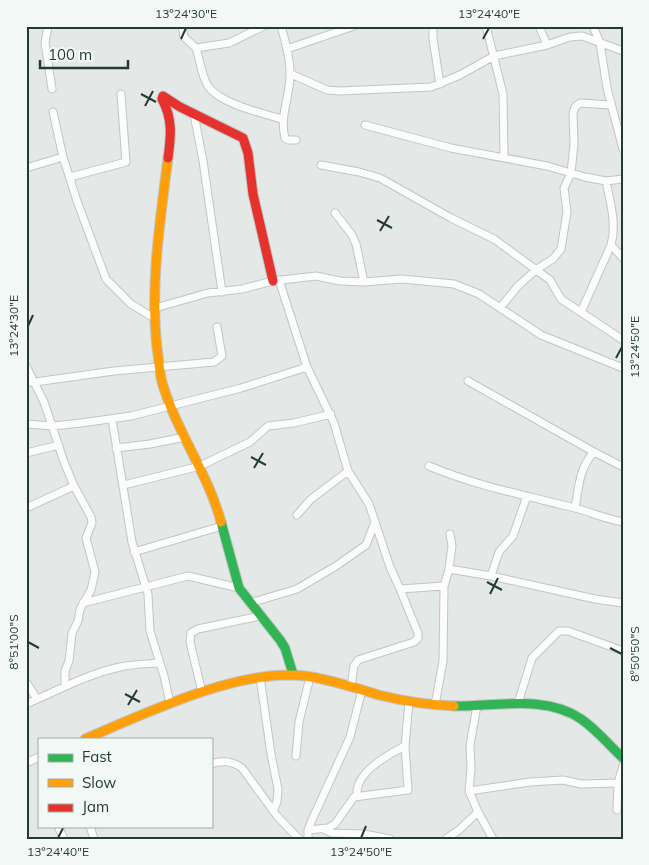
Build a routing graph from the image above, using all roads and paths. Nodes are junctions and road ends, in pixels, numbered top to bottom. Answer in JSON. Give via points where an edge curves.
{"nodes":[{"id":1,"x":48,"y":26,"type":"edge"},
{"id":2,"x":182,"y":26,"type":"edge"},
{"id":3,"x":264,"y":26,"type":"edge"},
{"id":4,"x":281,"y":26,"type":"edge"},
{"id":5,"x":354,"y":26,"type":"edge"},
{"id":6,"x":434,"y":26,"type":"edge"},
{"id":7,"x":486,"y":26,"type":"edge"},
{"id":8,"x":539,"y":26,"type":"edge"},
{"id":9,"x":593,"y":26,"type":"edge"},
{"id":10,"x":600,"y":42,"type":"junction"},
{"id":11,"x":547,"y":45,"type":"junction"},
{"id":12,"x":196,"y":48,"type":"junction"},
{"id":13,"x":287,"y":49,"type":"junction"},
{"id":14,"x":623,"y":51,"type":"edge"},
{"id":15,"x":494,"y":56,"type":"junction"},
{"id":16,"x":291,"y":74,"type":"junction"},
{"id":17,"x":440,"y":84,"type":"junction"},
{"id":18,"x":52,"y":89,"type":"dead end"},
{"id":19,"x":121,"y":94,"type":"dead end"},
{"id":20,"x":610,"y":105,"type":"junction"},
{"id":21,"x":53,"y":112,"type":"dead end"},
{"id":22,"x":194,"y":114,"type":"junction"},
{"id":23,"x":282,"y":119,"type":"junction"},
{"id":24,"x":365,"y":125,"type":"dead end"},
{"id":25,"x":296,"y":140,"type":"dead end"},
{"id":26,"x":623,"y":149,"type":"edge"},
{"id":27,"x":63,"y":157,"type":"junction"},
{"id":28,"x":504,"y":157,"type":"junction"},
{"id":29,"x":321,"y":165,"type":"dead end"},
{"id":30,"x":26,"y":168,"type":"edge"},
{"id":31,"x":571,"y":173,"type":"junction"},
{"id":32,"x":70,"y":177,"type":"junction"},
{"id":33,"x":623,"y":179,"type":"edge"},
{"id":34,"x":606,"y":181,"type":"junction"},
{"id":35,"x":335,"y":213,"type":"dead end"},
{"id":36,"x":623,"y":236,"type":"edge"},
{"id":37,"x":613,"y":237,"type":"junction"},
{"id":38,"x":611,"y":245,"type":"junction"},
{"id":39,"x":623,"y":258,"type":"edge"},
{"id":40,"x":537,"y":269,"type":"junction"},
{"id":41,"x":276,"y":281,"type":"junction"},
{"id":42,"x":364,"y":282,"type":"junction"},
{"id":43,"x":222,"y":292,"type":"junction"},
{"id":44,"x":156,"y":308,"type":"junction"},
{"id":45,"x":500,"y":308,"type":"junction"},
{"id":46,"x":582,"y":312,"type":"junction"},
{"id":47,"x":154,"y":318,"type":"junction"},
{"id":48,"x":217,"y":327,"type":"dead end"},
{"id":49,"x":623,"y":340,"type":"edge"},
{"id":50,"x":26,"y":366,"type":"edge"},
{"id":51,"x":307,"y":367,"type":"junction"},
{"id":52,"x":159,"y":368,"type":"junction"},
{"id":53,"x":623,"y":368,"type":"edge"},
{"id":54,"x":468,"y":381,"type":"dead end"},
{"id":55,"x":26,"y":382,"type":"edge"},
{"id":56,"x":35,"y":382,"type":"junction"},
{"id":57,"x":170,"y":405,"type":"junction"},
{"id":58,"x":331,"y":414,"type":"junction"},
{"id":59,"x":112,"y":419,"type":"junction"},
{"id":60,"x":26,"y":424,"type":"edge"},
{"id":61,"x":52,"y":426,"type":"junction"},
{"id":62,"x":185,"y":437,"type":"junction"},
{"id":63,"x":58,"y":445,"type":"junction"},
{"id":64,"x":116,"y":448,"type":"junction"},
{"id":65,"x":594,"y":452,"type":"junction"},
{"id":66,"x":26,"y":454,"type":"edge"},
{"id":67,"x":200,"y":466,"type":"junction"},
{"id":68,"x":429,"y":466,"type":"dead end"},
{"id":69,"x":623,"y":467,"type":"edge"},
{"id":70,"x":348,"y":471,"type":"junction"},
{"id":71,"x":124,"y":485,"type":"junction"},
{"id":72,"x":74,"y":486,"type":"junction"},
{"id":73,"x":527,"y":496,"type":"junction"},
{"id":74,"x":26,"y":508,"type":"edge"},
{"id":75,"x":575,"y":508,"type":"junction"},
{"id":76,"x":296,"y":515,"type":"dead end"},
{"id":77,"x":375,"y":521,"type":"junction"},
{"id":78,"x":623,"y":522,"type":"edge"},
{"id":79,"x":222,"y":526,"type":"junction"},
{"id":80,"x":450,"y":534,"type":"dead end"},
{"id":81,"x":134,"y":552,"type":"junction"},
{"id":82,"x":449,"y":569,"type":"junction"},
{"id":83,"x":491,"y":576,"type":"junction"},
{"id":84,"x":146,"y":586,"type":"junction"},
{"id":85,"x":444,"y":586,"type":"junction"},
{"id":86,"x":239,"y":588,"type":"junction"},
{"id":87,"x":400,"y":589,"type":"junction"},
{"id":88,"x":83,"y":603,"type":"junction"},
{"id":89,"x":250,"y":603,"type":"junction"},
{"id":90,"x":623,"y":603,"type":"edge"},
{"id":91,"x":260,"y":616,"type":"junction"},
{"id":92,"x":623,"y":651,"type":"edge"},
{"id":93,"x":159,"y":663,"type":"junction"},
{"id":94,"x":293,"y":674,"type":"junction"},
{"id":95,"x":260,"y":677,"type":"junction"},
{"id":96,"x":310,"y":677,"type":"junction"},
{"id":97,"x":26,"y":682,"type":"edge"},
{"id":98,"x":65,"y":686,"type":"junction"},
{"id":99,"x":351,"y":687,"type":"junction"},
{"id":100,"x":362,"y":690,"type":"junction"},
{"id":101,"x":202,"y":692,"type":"junction"},
{"id":102,"x":37,"y":699,"type":"junction"},
{"id":103,"x":409,"y":702,"type":"junction"},
{"id":104,"x":170,"y":703,"type":"junction"},
{"id":105,"x":518,"y":703,"type":"junction"},
{"id":106,"x":26,"y":704,"type":"edge"},
{"id":107,"x":435,"y":705,"type":"junction"},
{"id":108,"x":478,"y":706,"type":"junction"},
{"id":109,"x":87,"y":738,"type":"edge"},
{"id":110,"x":405,"y":746,"type":"junction"},
{"id":111,"x":296,"y":756,"type":"dead end"},
{"id":112,"x":623,"y":758,"type":"edge"},
{"id":113,"x":38,"y":760,"type":"edge"},
{"id":114,"x":26,"y":763,"type":"edge"},
{"id":115,"x":212,"y":764,"type":"edge"},
{"id":116,"x":623,"y":766,"type":"edge"},
{"id":117,"x":618,"y":783,"type":"junction"},
{"id":118,"x":469,"y":792,"type":"junction"},
{"id":119,"x":357,"y":796,"type":"junction"},
{"id":120,"x":273,"y":810,"type":"junction"},
{"id":121,"x":617,"y":810,"type":"dead end"},
{"id":122,"x":478,"y":812,"type":"junction"},
{"id":123,"x":323,"y":829,"type":"junction"},
{"id":124,"x":308,"y":830,"type":"junction"},
{"id":125,"x":299,"y":839,"type":"edge"},
{"id":126,"x":308,"y":839,"type":"edge"},
{"id":127,"x":390,"y":839,"type":"edge"},
{"id":128,"x":446,"y":839,"type":"edge"},
{"id":129,"x":493,"y":839,"type":"edge"}],
"edges":[{"from":1,"to":18,"type":"street","via":[[45,43]]},
{"from":2,"to":12,"type":"street","via":[[184,37]]},
{"from":3,"to":12,"type":"street","via":[[229,43]]},
{"from":4,"to":13,"type":"street"},
{"from":5,"to":13,"type":"street"},
{"from":6,"to":17,"type":"street"},
{"from":7,"to":15,"type":"street"},
{"from":8,"to":11,"type":"street"},
{"from":9,"to":10,"type":"street"},
{"from":10,"to":11,"type":"street","via":[[576,36]]},
{"from":10,"to":14,"type":"street"},
{"from":10,"to":20,"type":"street"},
{"from":11,"to":15,"type":"street"},
{"from":12,"to":23,"type":"street","via":[[207,84],[216,93],[248,109]]},
{"from":13,"to":16,"type":"street"},
{"from":15,"to":17,"type":"street"},
{"from":15,"to":28,"type":"street","via":[[504,94]]},
{"from":16,"to":17,"type":"street","via":[[327,90],[340,91],[419,89]]},
{"from":16,"to":23,"type":"street"},
{"from":19,"to":32,"type":"street","via":[[126,162]]},
{"from":20,"to":26,"type":"street"},
{"from":20,"to":31,"type":"street","via":[[580,103],[575,106]]},
{"from":21,"to":27,"type":"street"},
{"from":22,"to":41,"type":"street","via":[[244,141],[254,201]]},
{"from":22,"to":43,"type":"street","via":[[204,161]]},
{"from":22,"to":44,"type":"street","via":[[162,97],[170,115],[171,137],[155,263]]},
{"from":23,"to":25,"type":"street","via":[[284,138]]},
{"from":24,"to":28,"type":"street","via":[[451,148]]},
{"from":27,"to":30,"type":"street"},
{"from":27,"to":32,"type":"street"},
{"from":28,"to":31,"type":"street"},
{"from":29,"to":40,"type":"street","via":[[364,173],[389,183],[494,239]]},
{"from":31,"to":34,"type":"street"},
{"from":31,"to":40,"type":"street","via":[[564,188],[567,212],[561,249],[553,259]]},
{"from":32,"to":47,"type":"street","via":[[106,279],[131,304]]},
{"from":33,"to":34,"type":"street"},
{"from":34,"to":37,"type":"street"},
{"from":35,"to":42,"type":"street","via":[[356,244]]},
{"from":36,"to":37,"type":"street"},
{"from":37,"to":38,"type":"street"},
{"from":38,"to":39,"type":"street"},
{"from":38,"to":46,"type":"street"},
{"from":40,"to":45,"type":"street"},
{"from":40,"to":46,"type":"street","via":[[550,280],[561,299]]},
{"from":41,"to":42,"type":"street","via":[[321,276],[334,281]]},
{"from":41,"to":43,"type":"street"},
{"from":41,"to":51,"type":"street"},
{"from":42,"to":45,"type":"street","via":[[402,279],[454,284],[479,294]]},
{"from":43,"to":44,"type":"street"},
{"from":44,"to":47,"type":"street"},
{"from":45,"to":53,"type":"street","via":[[541,335]]},
{"from":46,"to":49,"type":"street"},
{"from":47,"to":52,"type":"street"},
{"from":48,"to":52,"type":"street","via":[[222,353],[218,360]]},
{"from":50,"to":56,"type":"street"},
{"from":51,"to":57,"type":"street","via":[[241,388]]},
{"from":51,"to":58,"type":"street"},
{"from":52,"to":56,"type":"street"},
{"from":52,"to":57,"type":"street"},
{"from":54,"to":65,"type":"street"},
{"from":55,"to":56,"type":"street"},
{"from":56,"to":61,"type":"street"},
{"from":57,"to":59,"type":"street"},
{"from":57,"to":62,"type":"street"},
{"from":58,"to":67,"type":"street","via":[[268,426],[254,439]]},
{"from":58,"to":70,"type":"street"},
{"from":59,"to":61,"type":"street"},
{"from":59,"to":64,"type":"street"},
{"from":60,"to":61,"type":"street"},
{"from":61,"to":63,"type":"street"},
{"from":62,"to":64,"type":"street"},
{"from":62,"to":67,"type":"street"},
{"from":63,"to":66,"type":"street"},
{"from":63,"to":72,"type":"street"},
{"from":64,"to":71,"type":"street"},
{"from":65,"to":69,"type":"street"},
{"from":65,"to":75,"type":"street","via":[[582,469]]},
{"from":67,"to":71,"type":"street"},
{"from":67,"to":79,"type":"street"},
{"from":68,"to":73,"type":"street","via":[[458,478]]},
{"from":70,"to":76,"type":"street"},
{"from":70,"to":77,"type":"street","via":[[364,494]]},
{"from":71,"to":81,"type":"street"},
{"from":72,"to":74,"type":"street"},
{"from":72,"to":88,"type":"street","via":[[92,517],[86,538],[95,572],[91,590]]},
{"from":73,"to":75,"type":"street"},
{"from":73,"to":83,"type":"street","via":[[513,536],[499,552]]},
{"from":75,"to":78,"type":"street"},
{"from":77,"to":87,"type":"street"},
{"from":77,"to":89,"type":"street","via":[[366,545],[336,566],[298,589]]},
{"from":79,"to":81,"type":"street"},
{"from":79,"to":86,"type":"street"},
{"from":80,"to":82,"type":"street"},
{"from":81,"to":84,"type":"street"},
{"from":82,"to":83,"type":"street"},
{"from":82,"to":85,"type":"street"},
{"from":83,"to":90,"type":"street"},
{"from":84,"to":86,"type":"street","via":[[193,576]]},
{"from":84,"to":88,"type":"street"},
{"from":84,"to":93,"type":"street","via":[[150,602],[150,631]]},
{"from":85,"to":87,"type":"street"},
{"from":85,"to":107,"type":"street","via":[[443,660]]},
{"from":86,"to":89,"type":"street"},
{"from":87,"to":99,"type":"street","via":[[418,638],[358,660]]},
{"from":88,"to":98,"type":"street","via":[[72,633]]},
{"from":89,"to":91,"type":"street"},
{"from":91,"to":94,"type":"street","via":[[285,648]]},
{"from":91,"to":101,"type":"street","via":[[191,633],[190,642]]},
{"from":92,"to":105,"type":"street","via":[[568,630],[559,630],[532,658]]},
{"from":93,"to":98,"type":"street","via":[[121,667]]},
{"from":93,"to":104,"type":"street"},
{"from":94,"to":95,"type":"street"},
{"from":94,"to":96,"type":"street"},
{"from":95,"to":101,"type":"street"},
{"from":95,"to":120,"type":"street","via":[[278,789]]},
{"from":96,"to":99,"type":"street"},
{"from":96,"to":111,"type":"street","via":[[299,722]]},
{"from":97,"to":102,"type":"street"},
{"from":98,"to":102,"type":"street"},
{"from":99,"to":100,"type":"street"},
{"from":100,"to":103,"type":"street"},
{"from":100,"to":124,"type":"street","via":[[350,737]]},
{"from":101,"to":104,"type":"street"},
{"from":102,"to":106,"type":"street"},
{"from":103,"to":107,"type":"street"},
{"from":103,"to":110,"type":"street"},
{"from":104,"to":109,"type":"street"},
{"from":105,"to":108,"type":"street"},
{"from":105,"to":112,"type":"street","via":[[565,710],[582,719]]},
{"from":107,"to":108,"type":"street"},
{"from":108,"to":118,"type":"street","via":[[470,745]]},
{"from":110,"to":119,"type":"street","via":[[370,768],[357,786]]},
{"from":110,"to":119,"type":"street","via":[[410,789]]},
{"from":113,"to":114,"type":"street"},
{"from":115,"to":120,"type":"street","via":[[226,761],[242,768]]},
{"from":116,"to":117,"type":"street"},
{"from":117,"to":118,"type":"street","via":[[581,784],[563,780]]},
{"from":117,"to":121,"type":"street"},
{"from":118,"to":122,"type":"street"},
{"from":119,"to":123,"type":"street","via":[[351,799],[338,820]]},
{"from":120,"to":125,"type":"street"},
{"from":122,"to":128,"type":"street"},
{"from":122,"to":129,"type":"street"},
{"from":123,"to":124,"type":"street"},
{"from":123,"to":127,"type":"street","via":[[332,833]]},
{"from":124,"to":126,"type":"street"}]}
